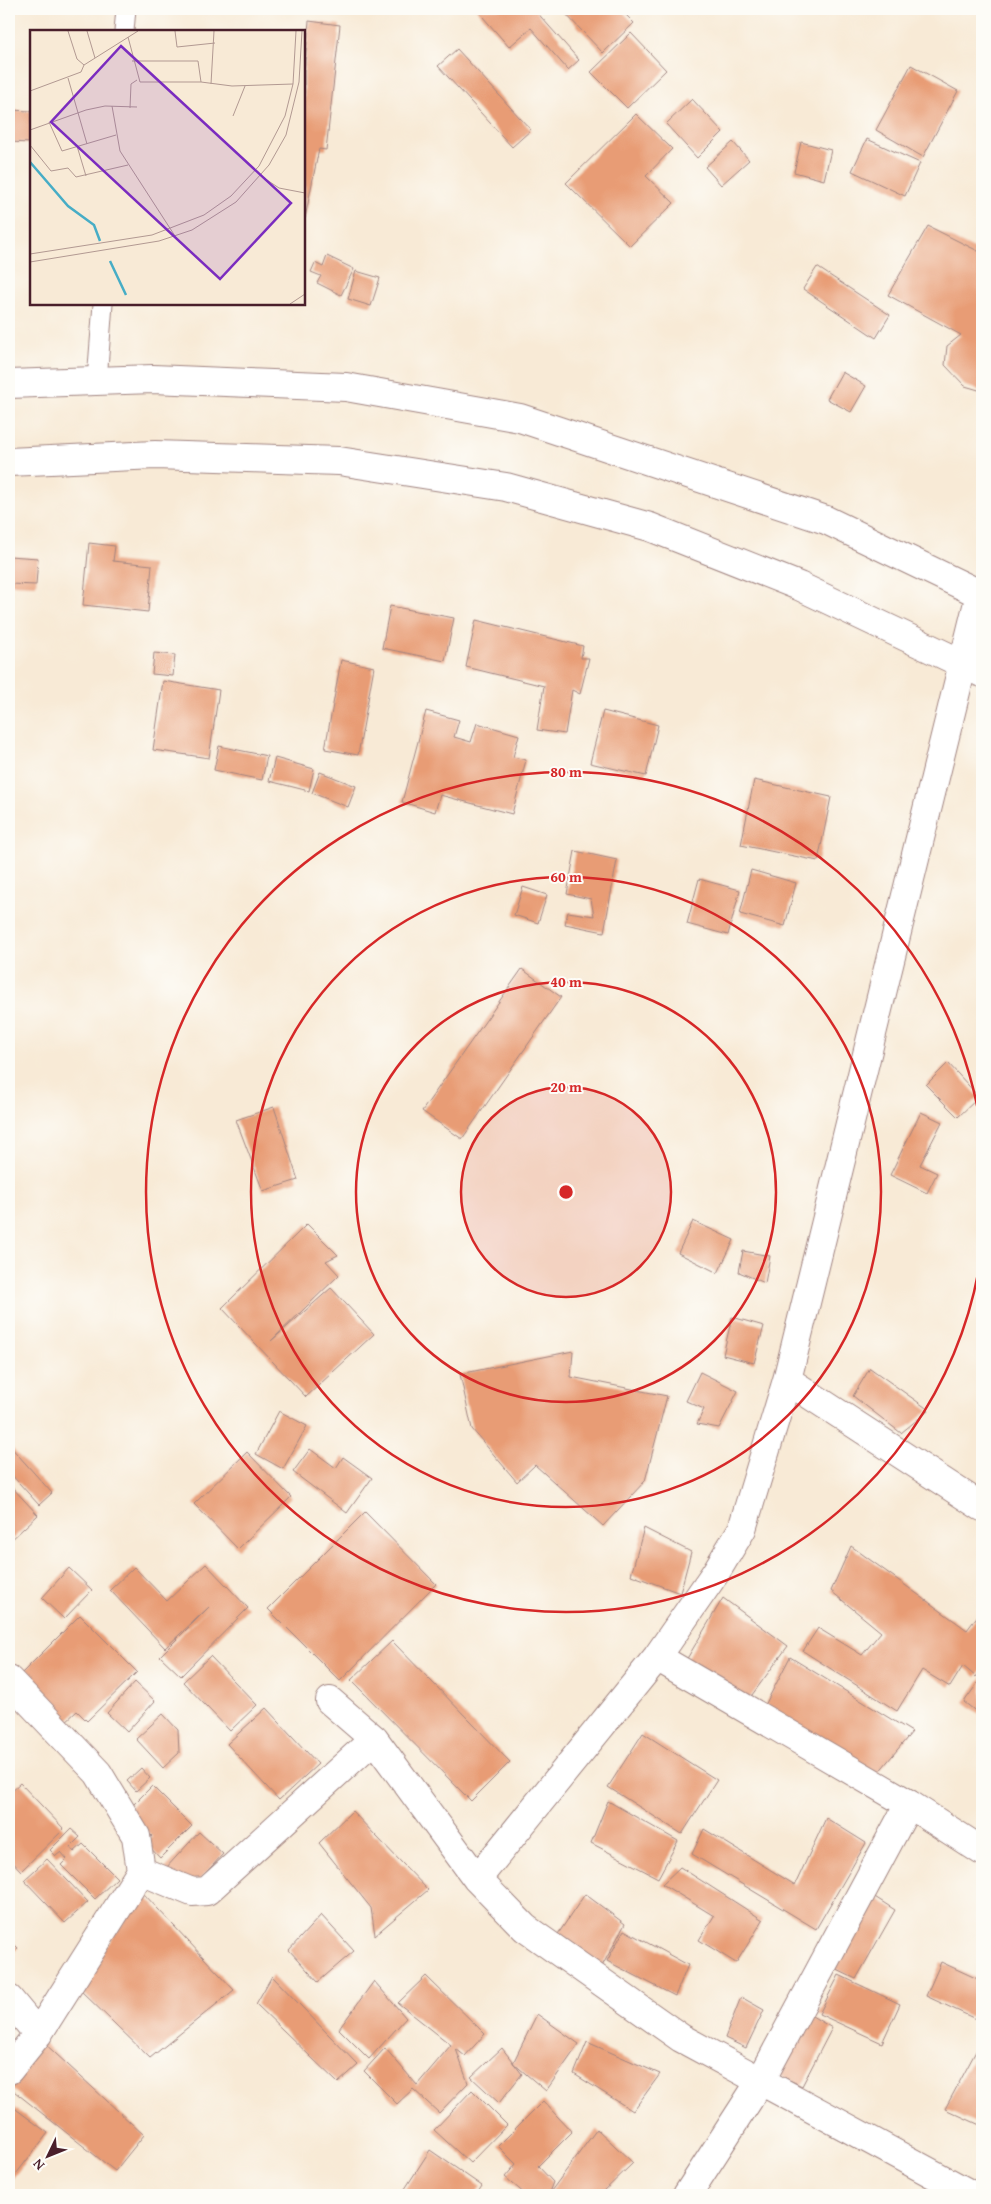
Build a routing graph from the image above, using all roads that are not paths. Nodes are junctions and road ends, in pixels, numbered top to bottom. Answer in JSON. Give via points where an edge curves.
{"nodes":[{"id":1,"x":126,"y":9,"type":"edge"},
{"id":2,"x":124,"y":30,"type":"edge"},
{"id":3,"x":103,"y":305,"type":"edge"},
{"id":4,"x":97,"y":380,"type":"junction"},
{"id":5,"x":9,"y":384,"type":"edge"},
{"id":6,"x":9,"y":460,"type":"edge"},
{"id":7,"x":981,"y":594,"type":"edge"},
{"id":8,"x":973,"y":668,"type":"edge"},
{"id":9,"x":788,"y":1380,"type":"junction"},
{"id":10,"x":982,"y":1507,"type":"edge"},
{"id":11,"x":657,"y":1657,"type":"junction"},
{"id":12,"x":9,"y":1680,"type":"edge"},
{"id":13,"x":330,"y":1701,"type":"dead end"},
{"id":14,"x":374,"y":1739,"type":"junction"},
{"id":15,"x":909,"y":1804,"type":"junction"},
{"id":16,"x":982,"y":1851,"type":"edge"},
{"id":17,"x":141,"y":1870,"type":"junction"},
{"id":18,"x":478,"y":1879,"type":"junction"},
{"id":19,"x":9,"y":1999,"type":"edge"},
{"id":20,"x":38,"y":2034,"type":"junction"},
{"id":21,"x":9,"y":2070,"type":"edge"},
{"id":22,"x":760,"y":2082,"type":"junction"},
{"id":23,"x":687,"y":2195,"type":"edge"},
{"id":24,"x":972,"y":2195,"type":"edge"}],
"edges":[{"from":1,"to":2,"type":"lane"},
{"from":3,"to":4,"type":"lane"},
{"from":4,"to":5,"type":"main road"},
{"from":4,"to":7,"type":"main road","via":[[153,379],[346,388],[520,418],[826,520]]},
{"from":6,"to":8,"type":"main road","via":[[155,455],[339,461],[506,487],[650,527],[799,586]]},
{"from":7,"to":8,"type":"main road"},
{"from":8,"to":9,"type":"main road"},
{"from":9,"to":10,"type":"main road"},
{"from":9,"to":11,"type":"main road","via":[[742,1529]]},
{"from":11,"to":15,"type":"main road"},
{"from":11,"to":18,"type":"main road"},
{"from":12,"to":17,"type":"main road","via":[[98,1773],[136,1836]]},
{"from":13,"to":14,"type":"main road"},
{"from":14,"to":17,"type":"main road","via":[[206,1891],[192,1892]]},
{"from":14,"to":18,"type":"main road"},
{"from":15,"to":16,"type":"main road"},
{"from":15,"to":22,"type":"main road"},
{"from":17,"to":20,"type":"main road"},
{"from":18,"to":22,"type":"main road","via":[[526,1928],[681,2038]]},
{"from":19,"to":20,"type":"main road"},
{"from":20,"to":21,"type":"main road"},
{"from":22,"to":23,"type":"main road"},
{"from":22,"to":24,"type":"main road"}]}
